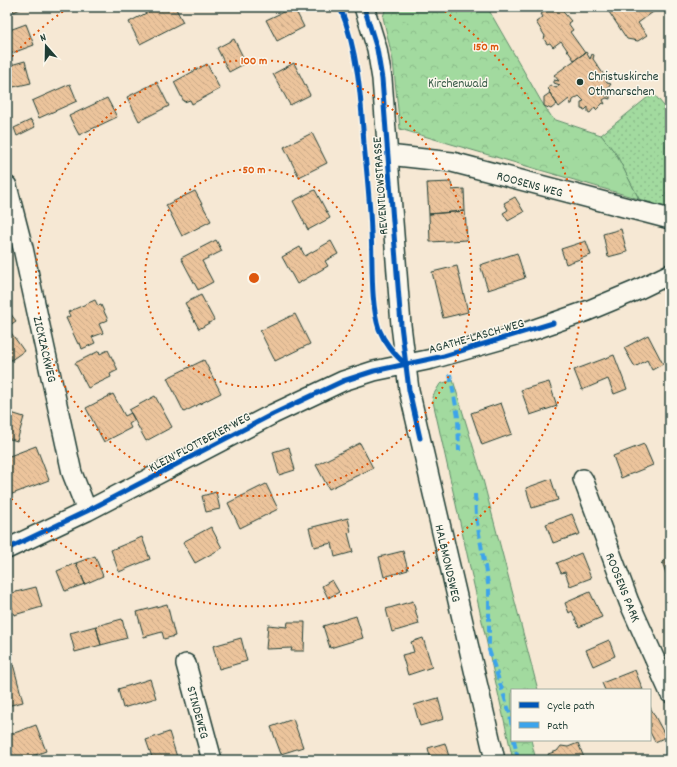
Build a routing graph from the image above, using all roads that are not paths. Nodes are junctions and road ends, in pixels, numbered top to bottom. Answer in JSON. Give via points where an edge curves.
{"nodes":[{"id":1,"x":364,"y":7,"type":"edge"},
{"id":2,"x":388,"y":156,"type":"junction"},
{"id":3,"x":7,"y":186,"type":"edge"},
{"id":4,"x":670,"y":219,"type":"edge"},
{"id":5,"x":670,"y":274,"type":"edge"},
{"id":6,"x":406,"y":365,"type":"junction"},
{"id":7,"x":583,"y":479,"type":"dead end"},
{"id":8,"x":87,"y":511,"type":"junction"},
{"id":9,"x":7,"y":549,"type":"edge"},
{"id":10,"x":186,"y":664,"type":"dead end"},
{"id":11,"x":670,"y":693,"type":"edge"},
{"id":12,"x":212,"y":760,"type":"edge"},
{"id":13,"x":495,"y":760,"type":"edge"}],
"edges":[{"from":1,"to":2,"type":"street","name":"REVENTLOWSTRASSE","via":[[377,49]]},
{"from":2,"to":4,"type":"street","name":"ROOSENS WEG","via":[[452,162]]},
{"from":2,"to":6,"type":"street","name":"REVENTLOWSTRASSE"},
{"from":3,"to":8,"type":"street","name":"ZICKZACKWEG","via":[[25,255],[72,473]]},
{"from":5,"to":6,"type":"street","name":"AGATHE-LASCH-WEG","via":[[594,308],[538,328]]},
{"from":6,"to":8,"type":"street","name":"KLEIN FLOTTBEKER WEG","via":[[374,371],[337,384]]},
{"from":6,"to":13,"type":"street","name":"HALBMONDSWEG","via":[[412,403]]},
{"from":7,"to":11,"type":"street","name":"ROOSENS PARK","via":[[629,602]]},
{"from":8,"to":9,"type":"street","name":"KLEIN FLOTTBEKER WEG"},
{"from":10,"to":12,"type":"street","name":"STINDEWEG"}]}
